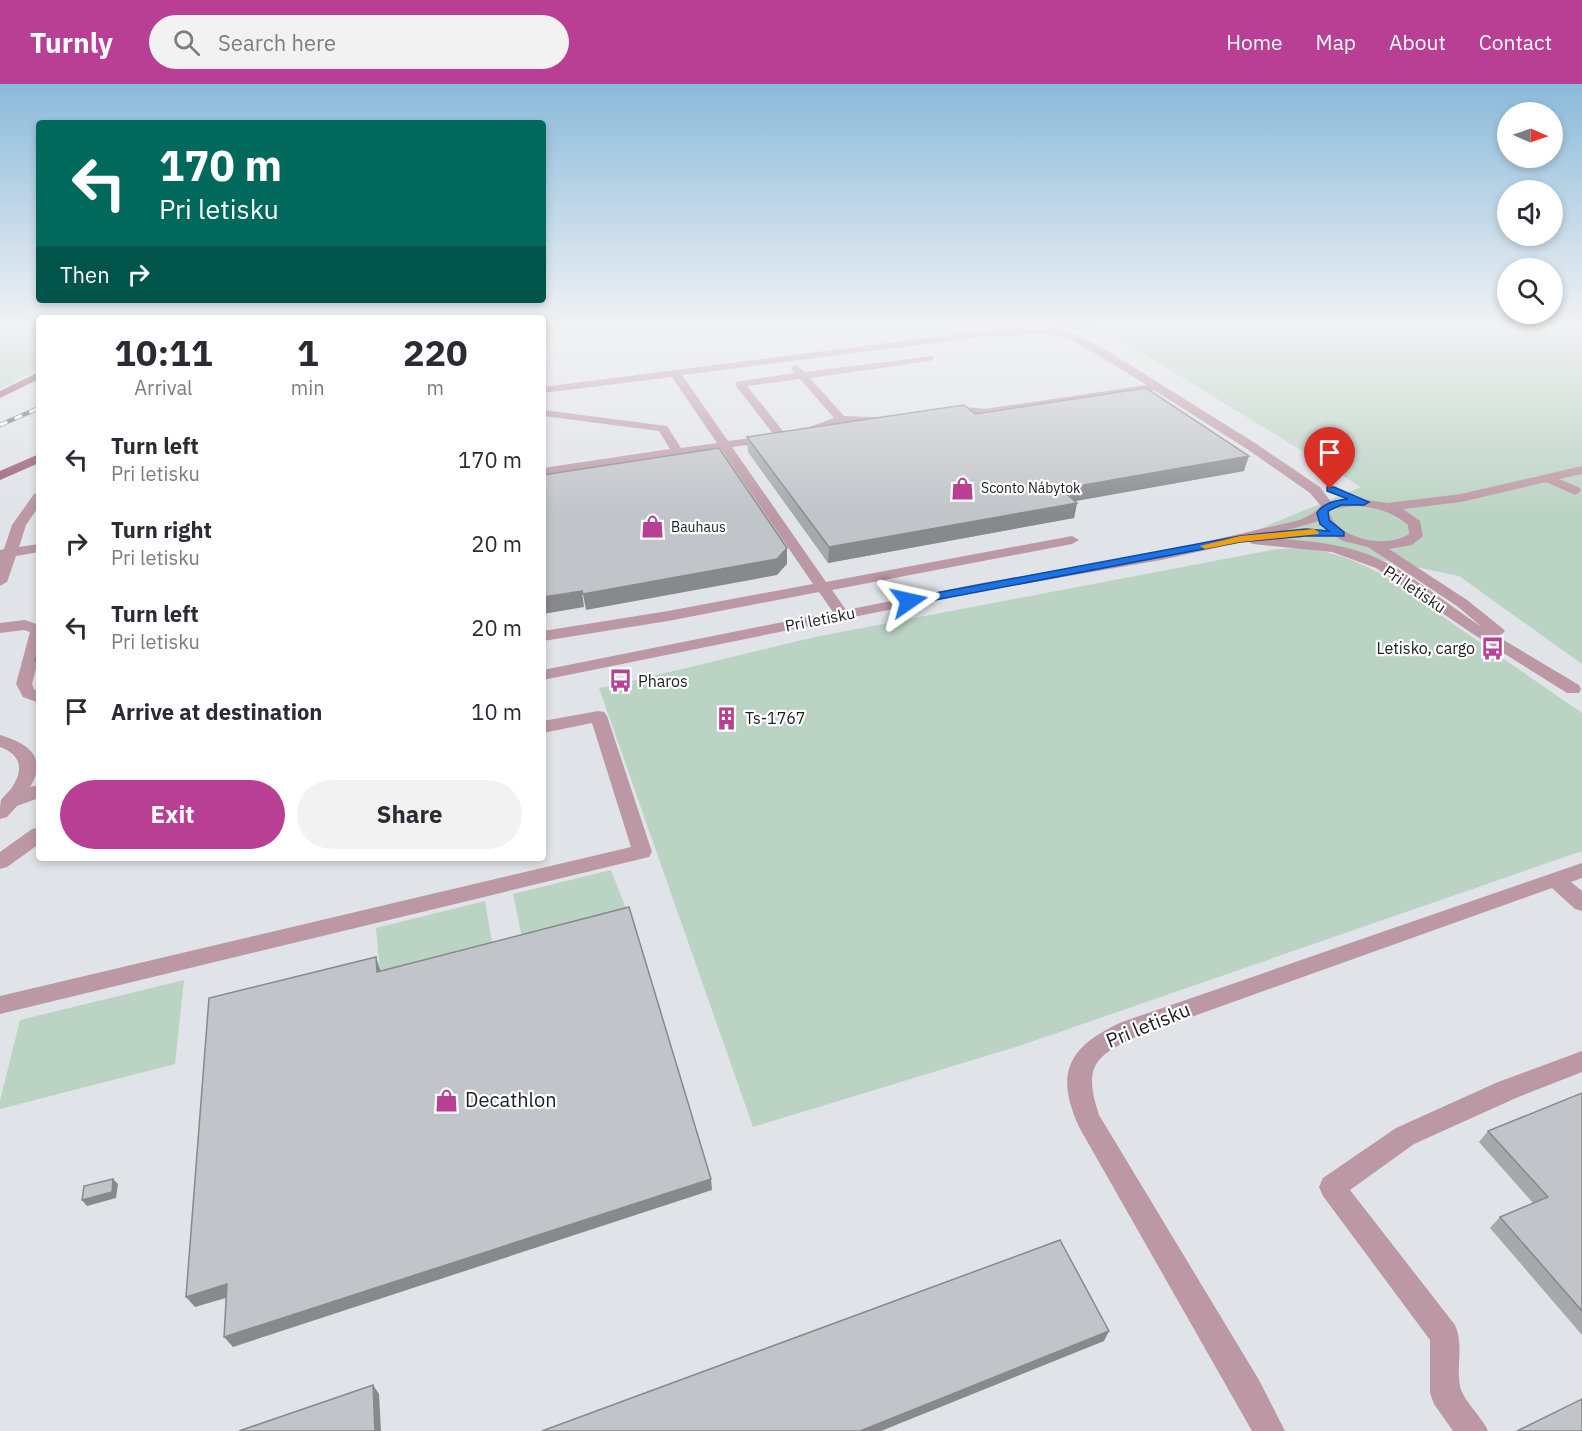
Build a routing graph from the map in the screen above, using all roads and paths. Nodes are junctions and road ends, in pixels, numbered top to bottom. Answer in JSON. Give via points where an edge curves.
{"nodes":[{"id":1,"x":14,"y":388,"type":"edge"},
{"id":2,"x":685,"y":388,"type":"edge"},
{"id":3,"x":743,"y":388,"type":"edge"},
{"id":4,"x":814,"y":388,"type":"edge"},
{"id":5,"x":1152,"y":388,"type":"edge"},
{"id":6,"x":1159,"y":388,"type":"edge"},
{"id":7,"x":0,"y":395,"type":"edge"},
{"id":8,"x":546,"y":413,"type":"edge"},
{"id":9,"x":929,"y":415,"type":"edge"},
{"id":10,"x":841,"y":419,"type":"junction"},
{"id":11,"x":899,"y":419,"type":"edge"},
{"id":12,"x":782,"y":436,"type":"junction"},
{"id":13,"x":724,"y":445,"type":"junction"},
{"id":14,"x":1251,"y":446,"type":"junction"},
{"id":15,"x":678,"y":452,"type":"junction"},
{"id":16,"x":36,"y":459,"type":"edge"},
{"id":17,"x":1527,"y":466,"type":"dead end"},
{"id":18,"x":1582,"y":470,"type":"edge"},
{"id":19,"x":546,"y":472,"type":"edge"},
{"id":20,"x":0,"y":476,"type":"edge"},
{"id":21,"x":1548,"y":477,"type":"junction"},
{"id":22,"x":1575,"y":491,"type":"dead end"},
{"id":23,"x":1461,"y":498,"type":"junction"},
{"id":24,"x":36,"y":501,"type":"edge"},
{"id":25,"x":1364,"y":502,"type":"junction"},
{"id":26,"x":1386,"y":507,"type":"junction"},
{"id":27,"x":1325,"y":510,"type":"junction"},
{"id":28,"x":1415,"y":524,"type":"junction"},
{"id":29,"x":1340,"y":534,"type":"junction"},
{"id":30,"x":1240,"y":539,"type":"junction"},
{"id":31,"x":1072,"y":540,"type":"dead end"},
{"id":32,"x":1409,"y":542,"type":"junction"},
{"id":33,"x":1372,"y":544,"type":"junction"},
{"id":34,"x":36,"y":548,"type":"edge"},
{"id":35,"x":5,"y":553,"type":"edge"},
{"id":36,"x":0,"y":582,"type":"edge"},
{"id":37,"x":823,"y":586,"type":"junction"},
{"id":38,"x":1462,"y":603,"type":"junction"},
{"id":39,"x":842,"y":615,"type":"junction"},
{"id":40,"x":0,"y":628,"type":"edge"},
{"id":41,"x":36,"y":629,"type":"edge"},
{"id":42,"x":546,"y":636,"type":"edge"},
{"id":43,"x":36,"y":638,"type":"edge"},
{"id":44,"x":546,"y":674,"type":"edge"},
{"id":45,"x":1578,"y":692,"type":"edge"},
{"id":46,"x":36,"y":697,"type":"edge"},
{"id":47,"x":546,"y":726,"type":"edge"},
{"id":48,"x":0,"y":741,"type":"edge"},
{"id":49,"x":34,"y":762,"type":"edge"},
{"id":50,"x":36,"y":792,"type":"edge"},
{"id":51,"x":6,"y":807,"type":"edge"},
{"id":52,"x":36,"y":836,"type":"edge"},
{"id":53,"x":0,"y":862,"type":"edge"},
{"id":54,"x":1582,"y":870,"type":"edge"},
{"id":55,"x":1555,"y":879,"type":"junction"},
{"id":56,"x":1582,"y":903,"type":"edge"},
{"id":57,"x":0,"y":1005,"type":"edge"},
{"id":58,"x":1582,"y":1061,"type":"edge"},
{"id":59,"x":1269,"y":1431,"type":"edge"},
{"id":60,"x":1472,"y":1431,"type":"edge"}],
"edges":[{"from":1,"to":7,"type":"main road"},
{"from":2,"to":13,"type":"street"},
{"from":3,"to":12,"type":"street"},
{"from":4,"to":10,"type":"street"},
{"from":5,"to":9,"type":"street","via":[[985,412],[961,410]]},
{"from":6,"to":14,"type":"street","name":"Pri letisku"},
{"from":8,"to":15,"type":"street","via":[[663,428]]},
{"from":10,"to":11,"type":"street"},
{"from":10,"to":12,"type":"street","via":[[813,431]]},
{"from":12,"to":13,"type":"street"},
{"from":13,"to":15,"type":"street"},
{"from":13,"to":37,"type":"street"},
{"from":14,"to":25,"type":"street","name":"Pri letisku"},
{"from":14,"to":27,"type":"street","name":"Pri letisku","via":[[1315,490]]},
{"from":15,"to":19,"type":"street"},
{"from":16,"to":20,"type":"main road"},
{"from":17,"to":21,"type":"street"},
{"from":18,"to":21,"type":"street"},
{"from":21,"to":22,"type":"street"},
{"from":21,"to":23,"type":"street"},
{"from":23,"to":26,"type":"street","name":"Pri letisku"},
{"from":23,"to":28,"type":"street"},
{"from":24,"to":35,"type":"street"},
{"from":25,"to":26,"type":"street","name":"Pri letisku"},
{"from":25,"to":27,"type":"street","name":"Pri letisku","via":[[1347,502]]},
{"from":26,"to":28,"type":"street","name":"Pri letisku"},
{"from":27,"to":29,"type":"street","name":"Pri letisku","via":[[1324,522]]},
{"from":27,"to":30,"type":"street","name":"Pri letisku","via":[[1309,521]]},
{"from":28,"to":32,"type":"street","via":[[1418,533]]},
{"from":29,"to":30,"type":"street","name":"Pri letisku","via":[[1306,532]]},
{"from":29,"to":33,"type":"street","name":"Pri letisku"},
{"from":30,"to":39,"type":"street","name":"Pri letisku"},
{"from":30,"to":45,"type":"street","name":"Pri letisku","via":[[1314,544],[1364,557]]},
{"from":31,"to":37,"type":"street"},
{"from":32,"to":33,"type":"street","name":"Pri letisku"},
{"from":32,"to":38,"type":"street","name":"Pri letisku","via":[[1418,559]]},
{"from":33,"to":38,"type":"street","name":"Pri letisku"},
{"from":34,"to":35,"type":"street"},
{"from":35,"to":36,"type":"street"},
{"from":37,"to":39,"type":"street"},
{"from":37,"to":42,"type":"street"},
{"from":38,"to":45,"type":"street","name":"Pri letisku"},
{"from":39,"to":44,"type":"street","name":"Pri letisku"},
{"from":40,"to":41,"type":"street","via":[[25,625]]},
{"from":43,"to":46,"type":"street","via":[[24,684],[25,690]]},
{"from":47,"to":57,"type":"street","via":[[598,716],[642,852]]},
{"from":48,"to":49,"type":"street"},
{"from":49,"to":51,"type":"street"},
{"from":50,"to":51,"type":"street"},
{"from":52,"to":53,"type":"street"},
{"from":54,"to":55,"type":"street","name":"Pri letisku"},
{"from":55,"to":56,"type":"street"},
{"from":55,"to":59,"type":"street","name":"Pri letisku","via":[[1130,1029],[1087,1055],[1079,1074],[1079,1094],[1088,1119]]},
{"from":58,"to":60,"type":"street","via":[[1405,1136],[1332,1187],[1445,1335],[1445,1393]]}]}
